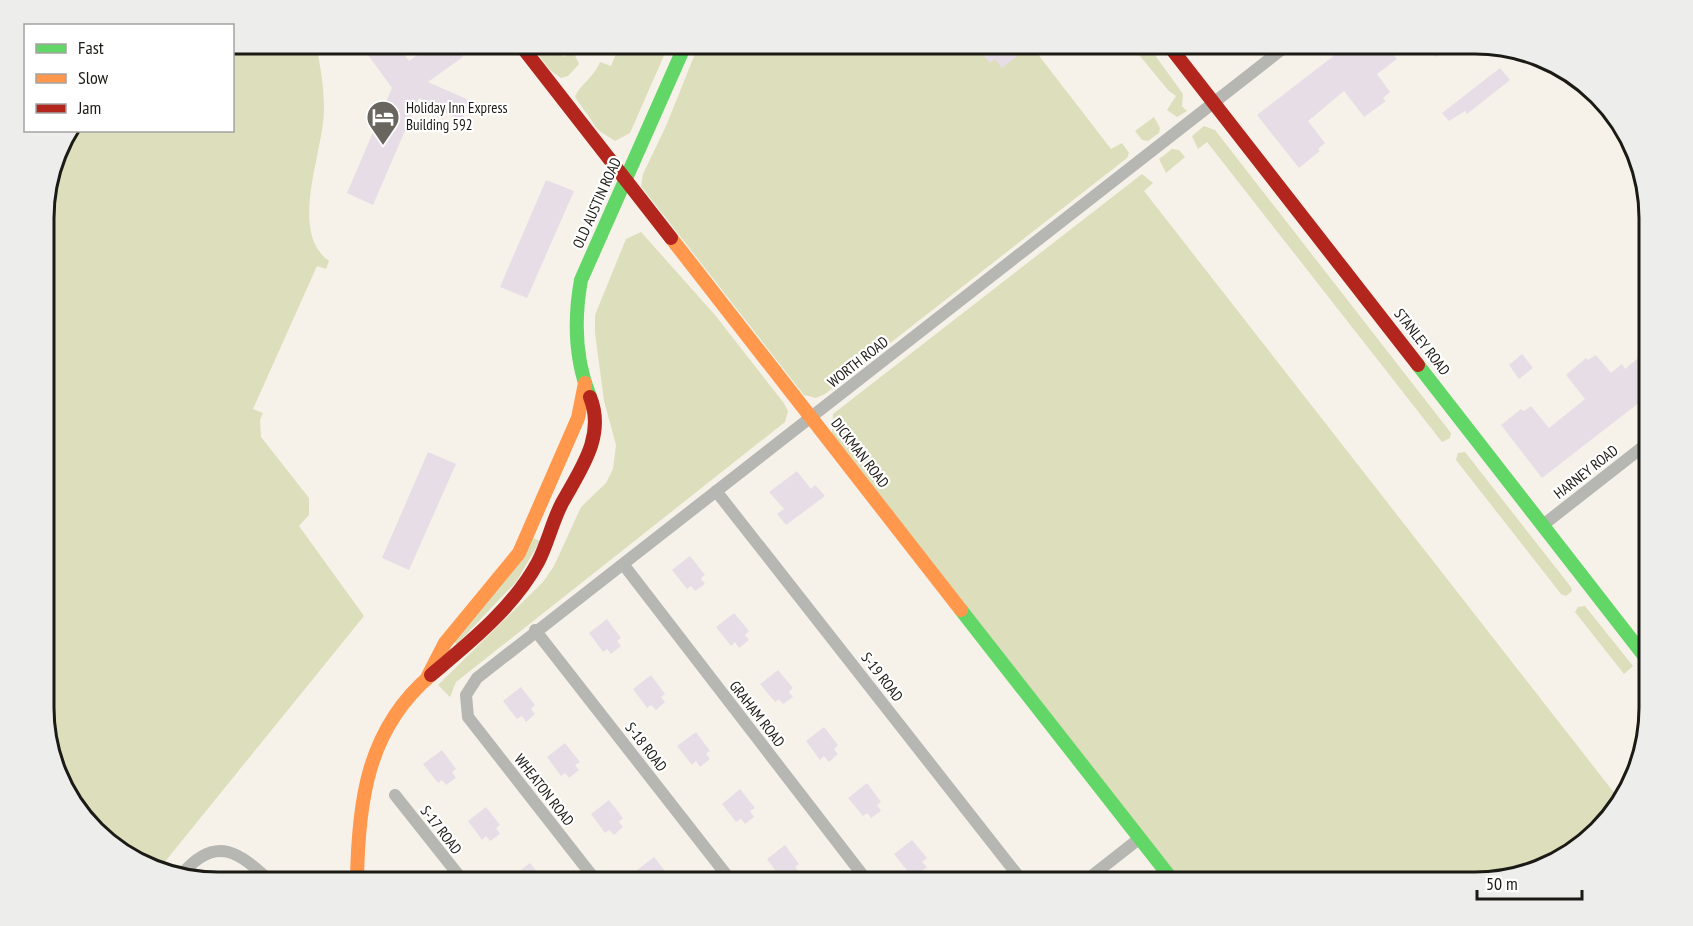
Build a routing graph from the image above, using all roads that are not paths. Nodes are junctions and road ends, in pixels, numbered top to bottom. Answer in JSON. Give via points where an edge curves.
{"nodes":[{"id":1,"x":527,"y":54,"type":"edge"},
{"id":2,"x":682,"y":54,"type":"edge"},
{"id":3,"x":1175,"y":54,"type":"edge"},
{"id":4,"x":1277,"y":54,"type":"edge"},
{"id":5,"x":1213,"y":103,"type":"junction"},
{"id":6,"x":625,"y":180,"type":"junction"},
{"id":7,"x":585,"y":383,"type":"junction"},
{"id":8,"x":811,"y":418,"type":"junction"},
{"id":9,"x":1639,"y":450,"type":"edge"},
{"id":10,"x":716,"y":491,"type":"junction"},
{"id":11,"x":1543,"y":525,"type":"junction"},
{"id":12,"x":623,"y":564,"type":"junction"},
{"id":13,"x":535,"y":630,"type":"junction"},
{"id":14,"x":1639,"y":649,"type":"edge"},
{"id":15,"x":428,"y":676,"type":"junction"},
{"id":16,"x":468,"y":717,"type":"joint"},
{"id":17,"x":395,"y":795,"type":"dead end"},
{"id":18,"x":1140,"y":838,"type":"junction"},
{"id":19,"x":187,"y":869,"type":"edge"},
{"id":20,"x":260,"y":872,"type":"edge"},
{"id":21,"x":357,"y":872,"type":"edge"},
{"id":22,"x":456,"y":872,"type":"edge"},
{"id":23,"x":589,"y":872,"type":"edge"},
{"id":24,"x":724,"y":872,"type":"edge"},
{"id":25,"x":860,"y":872,"type":"edge"},
{"id":26,"x":1015,"y":872,"type":"edge"},
{"id":27,"x":1097,"y":872,"type":"edge"},
{"id":28,"x":1166,"y":872,"type":"edge"}],
"edges":[{"from":1,"to":6,"type":"street","name":"DICKMAN ROAD"},
{"from":2,"to":6,"type":"street","name":"OLD AUSTIN ROAD"},
{"from":3,"to":5,"type":"street","name":"STANLEY ROAD"},
{"from":4,"to":5,"type":"street","name":"WORTH ROAD"},
{"from":5,"to":8,"type":"street","name":"WORTH ROAD"},
{"from":5,"to":11,"type":"street","name":"STANLEY ROAD"},
{"from":6,"to":7,"type":"street","name":"OLD AUSTIN ROAD","via":[[581,279],[576,304]]},
{"from":6,"to":8,"type":"street","name":"DICKMAN ROAD"},
{"from":7,"to":15,"type":"street","name":"OLD AUSTIN ROAD","via":[[575,426],[519,554],[508,573],[434,656]]},
{"from":7,"to":15,"type":"street","name":"OLD AUSTIN ROAD","via":[[594,400],[593,441],[539,561],[511,600],[445,665]]},
{"from":8,"to":10,"type":"street","name":"WORTH ROAD"},
{"from":8,"to":18,"type":"street","name":"DICKMAN ROAD"},
{"from":9,"to":11,"type":"street","name":"HARNEY ROAD"},
{"from":10,"to":12,"type":"street","name":"WORTH ROAD"},
{"from":10,"to":26,"type":"street","name":"S-19 ROAD"},
{"from":11,"to":14,"type":"street","name":"STANLEY ROAD"},
{"from":12,"to":13,"type":"street","name":"WORTH ROAD"},
{"from":12,"to":25,"type":"street","name":"GRAHAM ROAD"},
{"from":13,"to":16,"type":"street","name":"WORTH ROAD","via":[[477,678],[466,695]]},
{"from":13,"to":24,"type":"street","name":"S-18 ROAD"},
{"from":15,"to":21,"type":"street","name":"OLD AUSTIN ROAD","via":[[391,720],[373,763],[359,824]]},
{"from":16,"to":23,"type":"street","name":"WHEATON ROAD"},
{"from":17,"to":22,"type":"street","name":"S-17 ROAD"},
{"from":18,"to":27,"type":"street"},
{"from":18,"to":28,"type":"street","name":"DICKMAN ROAD"},
{"from":19,"to":20,"type":"street","via":[[201,855],[224,851],[249,862]]}]}
